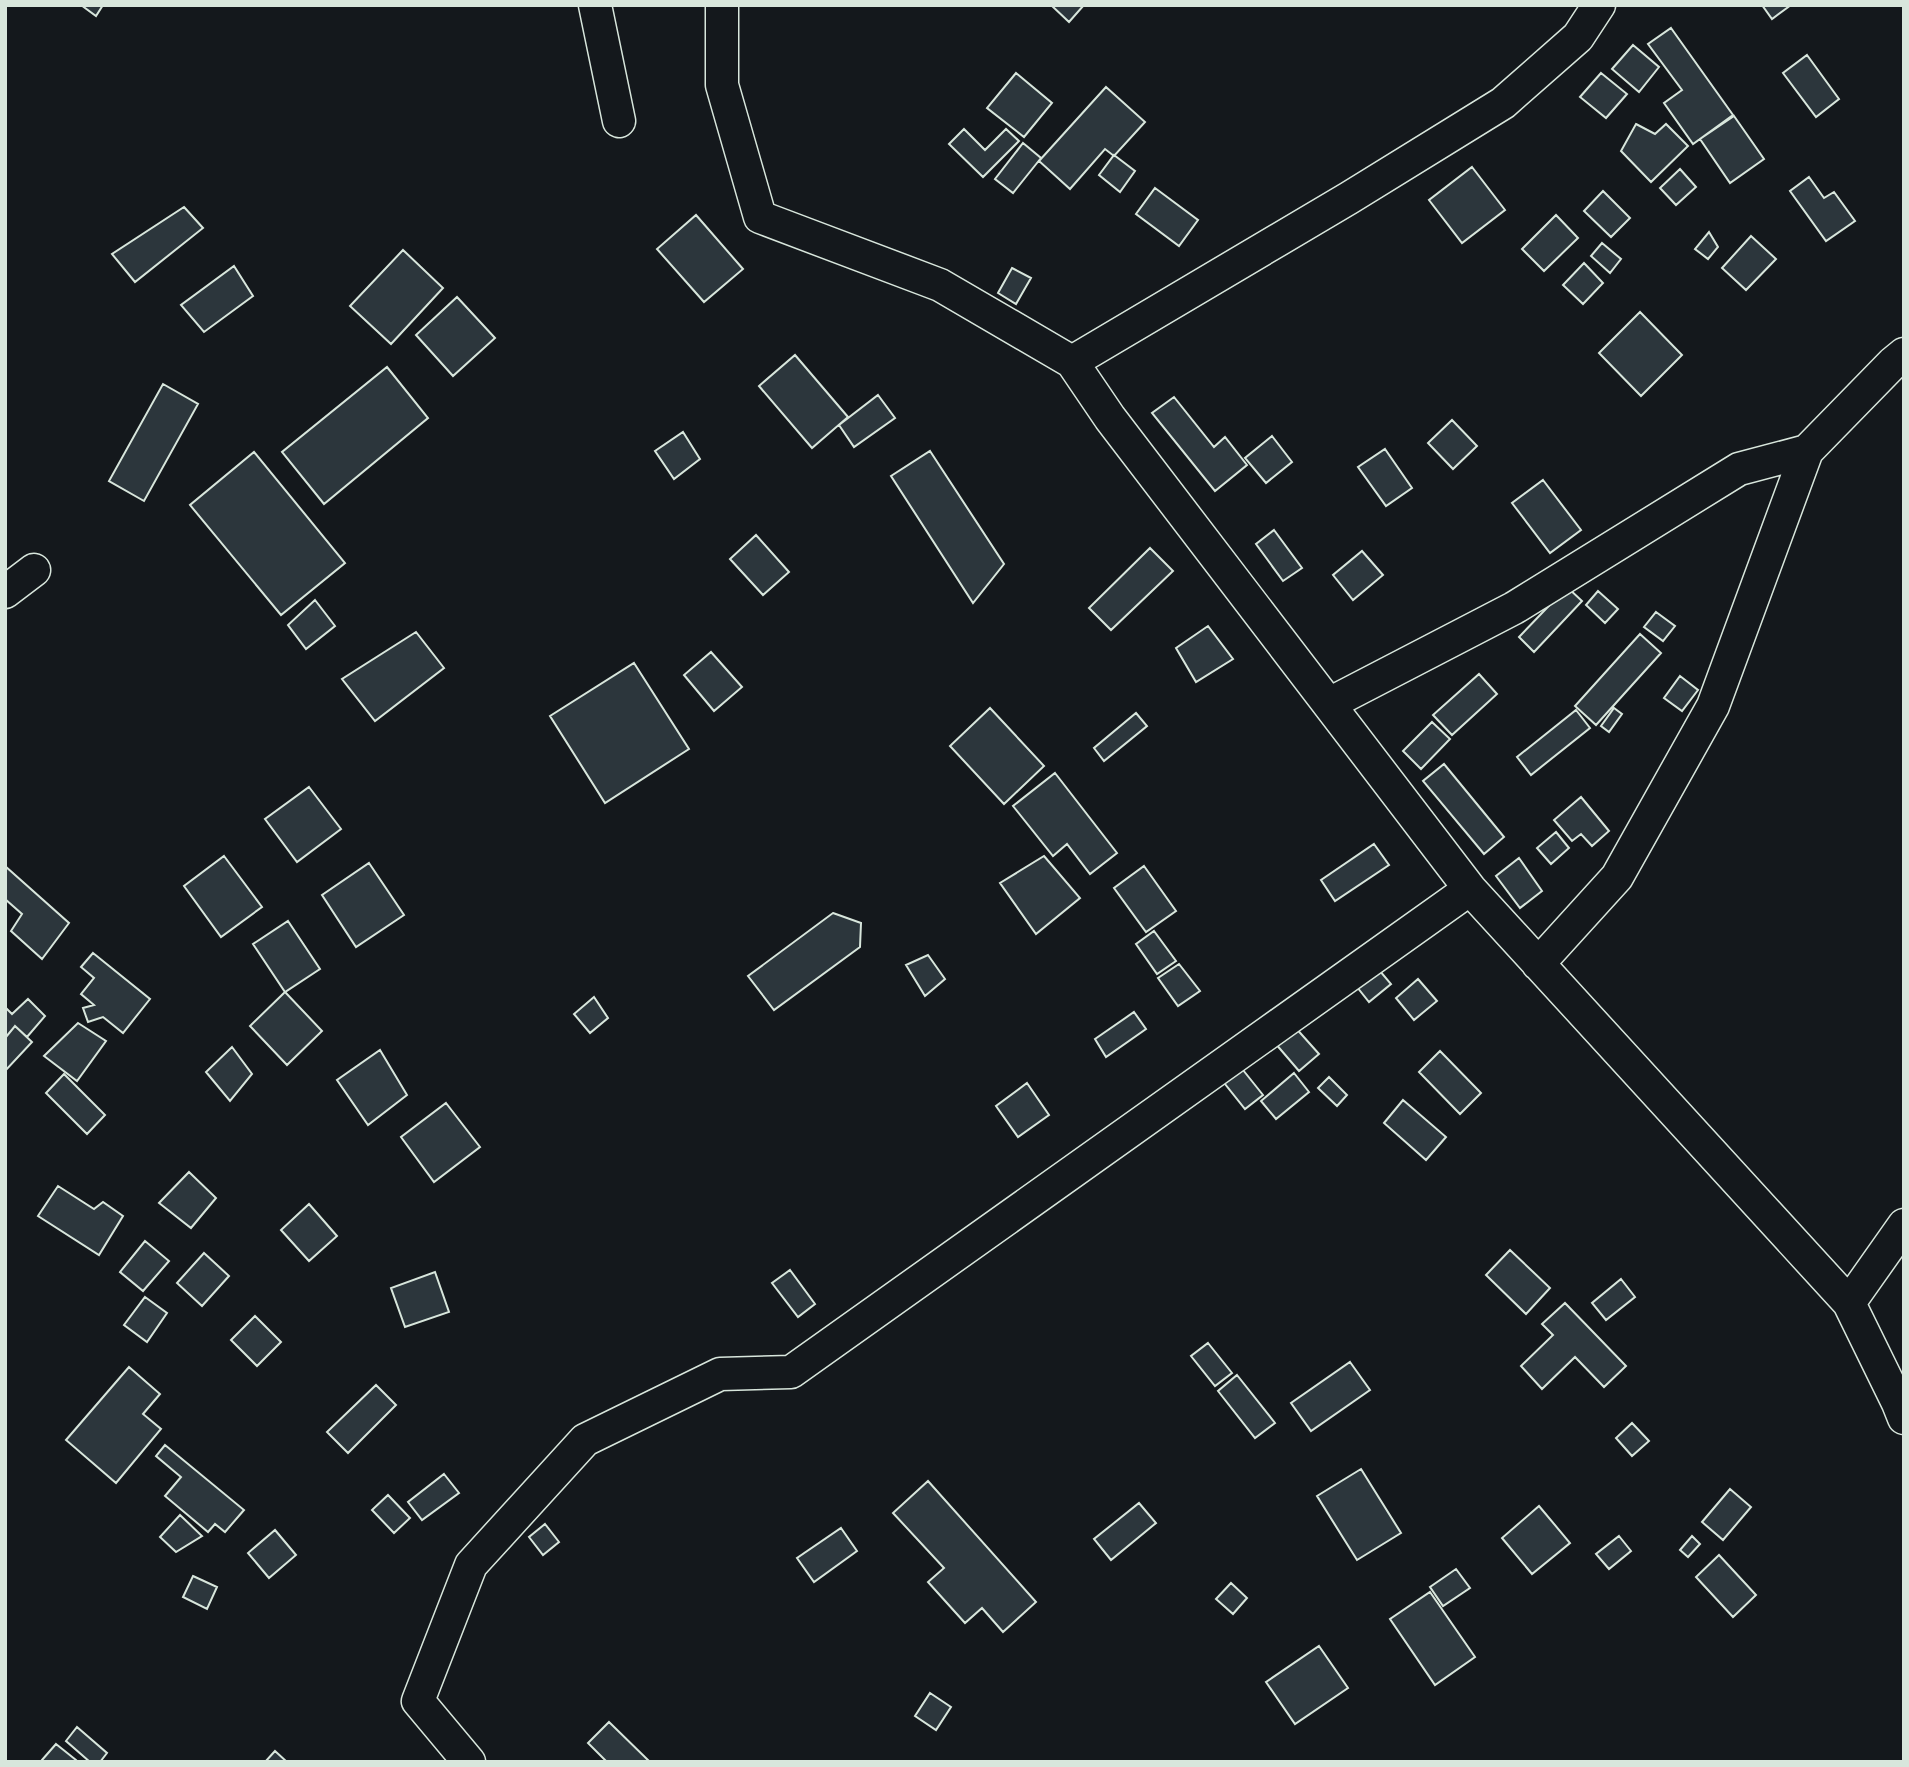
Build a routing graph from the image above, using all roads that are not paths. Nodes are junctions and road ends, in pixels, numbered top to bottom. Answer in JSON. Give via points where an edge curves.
{"nodes":[{"id":1,"x":595,"y":5,"type":"edge"},
{"id":2,"x":722,"y":5,"type":"edge"},
{"id":3,"x":1599,"y":5,"type":"edge"},
{"id":4,"x":619,"y":121,"type":"dead end"},
{"id":5,"x":1904,"y":354,"type":"edge"},
{"id":6,"x":1072,"y":362,"type":"junction"},
{"id":7,"x":1807,"y":451,"type":"junction"},
{"id":8,"x":34,"y":570,"type":"dead end"},
{"id":9,"x":5,"y":592,"type":"edge"},
{"id":10,"x":1328,"y":704,"type":"junction"},
{"id":11,"x":1470,"y":889,"type":"junction"},
{"id":12,"x":1538,"y":964,"type":"junction"},
{"id":13,"x":1904,"y":1226,"type":"edge"},
{"id":14,"x":1849,"y":1303,"type":"junction"},
{"id":15,"x":1904,"y":1418,"type":"edge"},
{"id":16,"x":469,"y":1762,"type":"edge"}],
"edges":[{"from":1,"to":4,"type":"street"},
{"from":2,"to":6,"type":"street","via":[[722,85],[760,217],[940,285]]},
{"from":3,"to":6,"type":"street","via":[[1578,37],[1503,103]]},
{"from":5,"to":7,"type":"street"},
{"from":6,"to":10,"type":"street"},
{"from":7,"to":10,"type":"street","via":[[1739,469],[1514,608]]},
{"from":7,"to":12,"type":"street","via":[[1713,706],[1618,877]]},
{"from":8,"to":9,"type":"street"},
{"from":10,"to":11,"type":"street"},
{"from":11,"to":12,"type":"street"},
{"from":11,"to":16,"type":"street","via":[[791,1372],[720,1374],[585,1440],[471,1564],[418,1701]]},
{"from":12,"to":14,"type":"street"},
{"from":13,"to":14,"type":"street"},
{"from":14,"to":15,"type":"street"}]}
